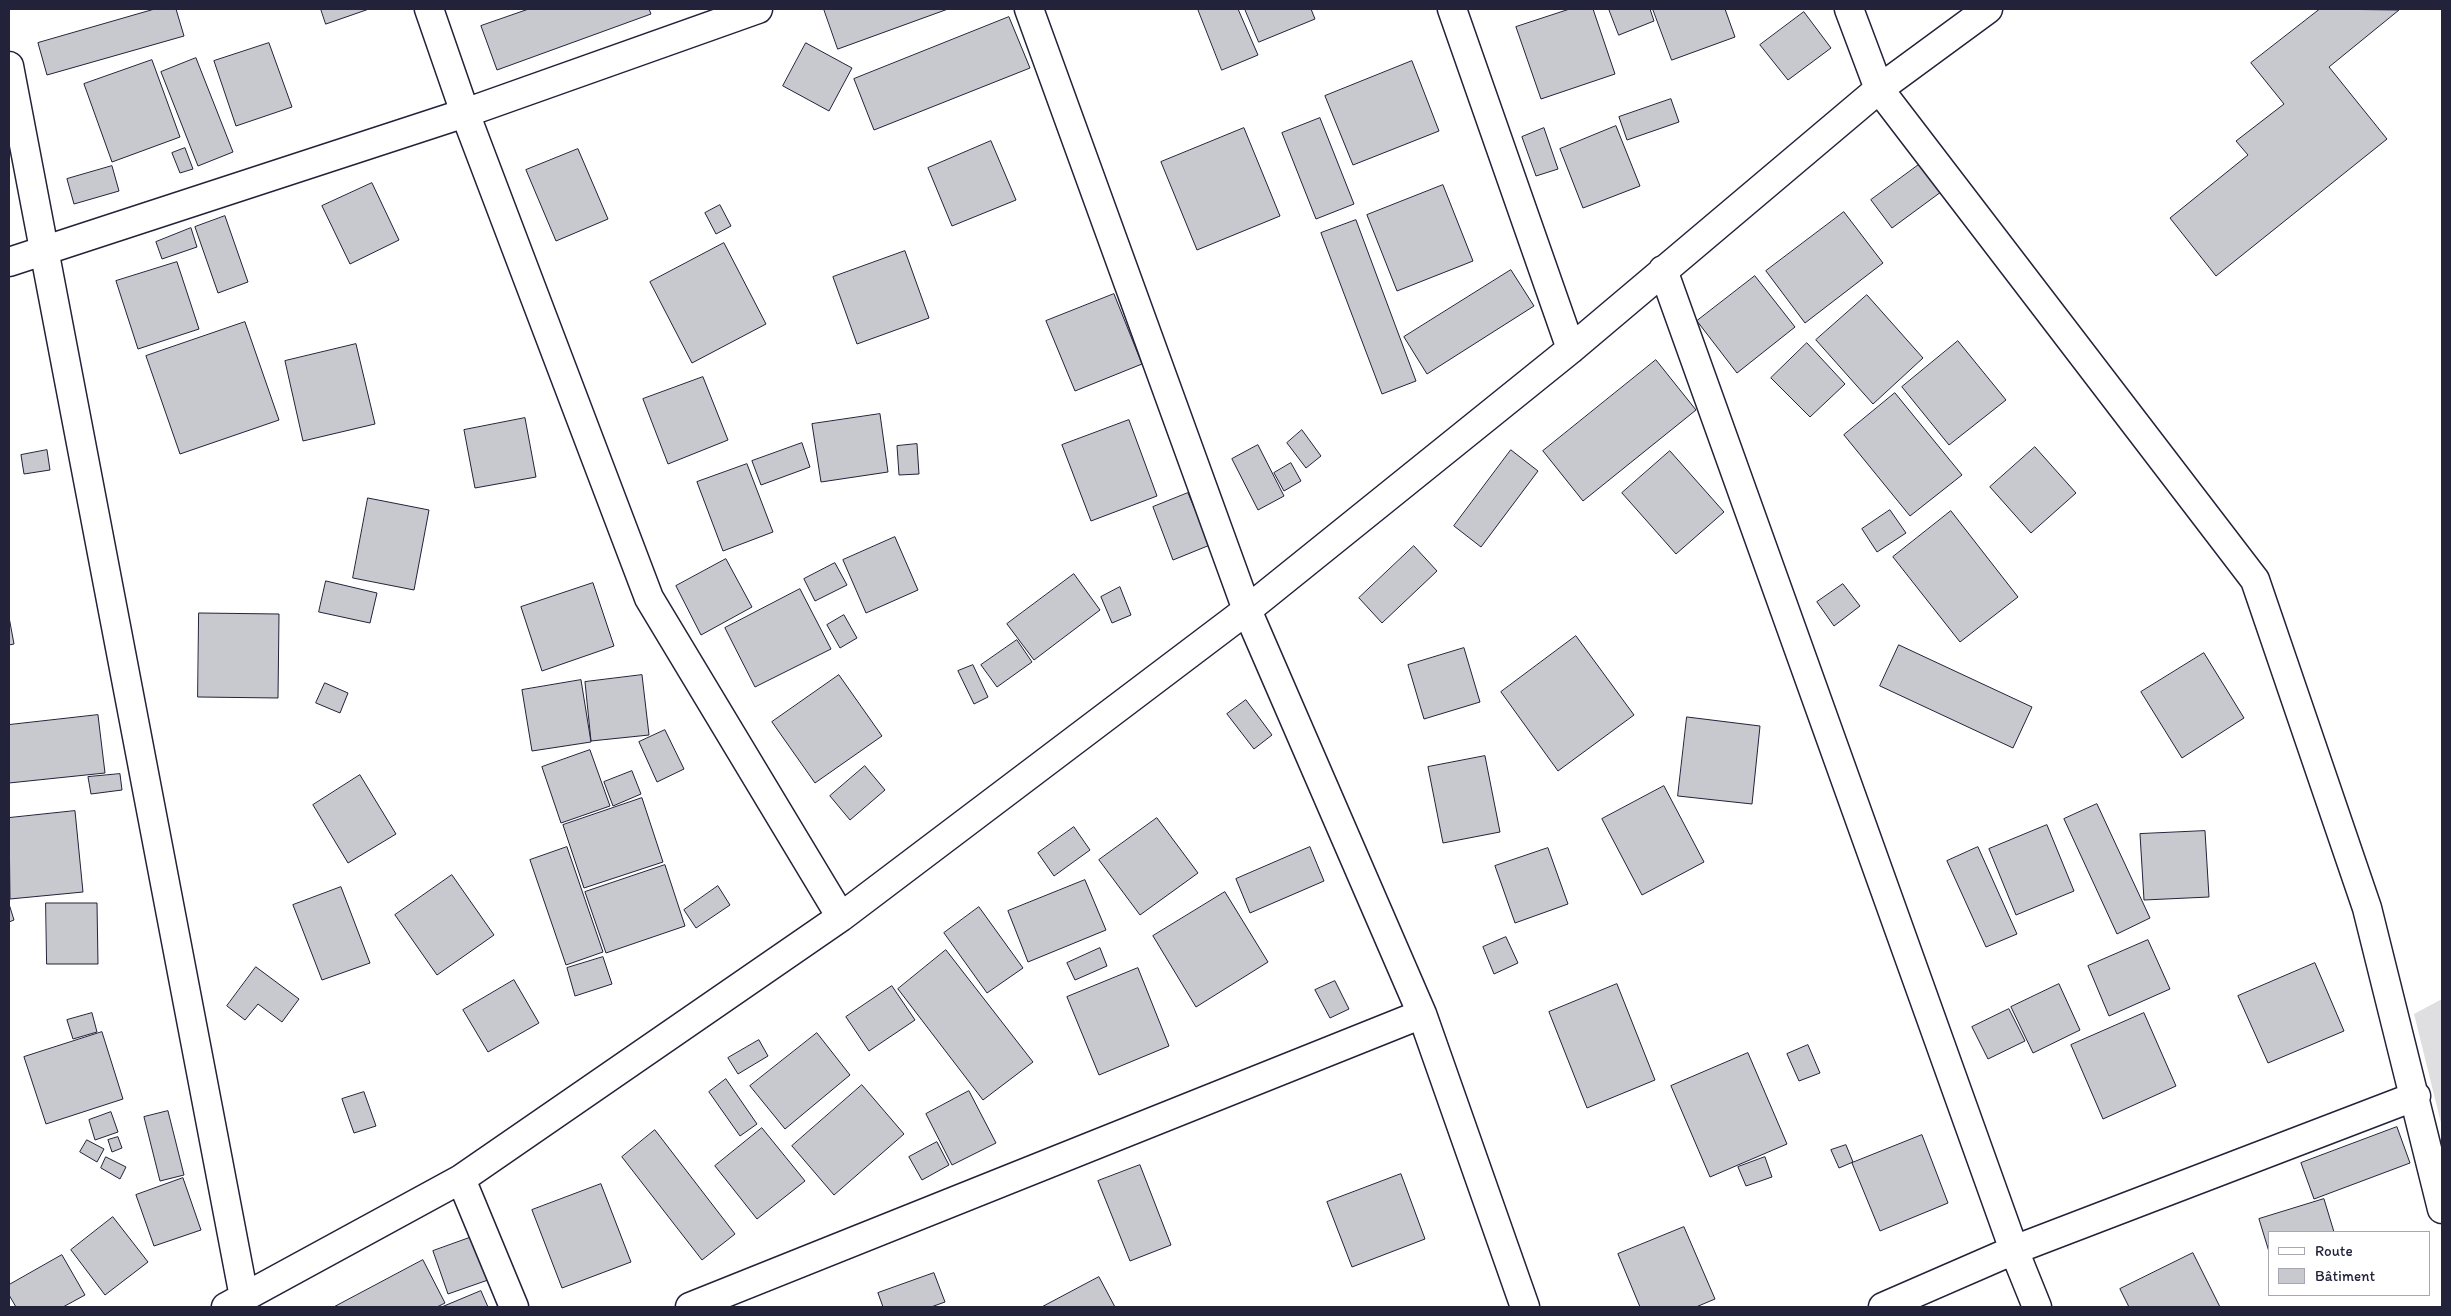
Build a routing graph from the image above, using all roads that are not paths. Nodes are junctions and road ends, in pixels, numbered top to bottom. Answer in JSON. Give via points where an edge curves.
{"nodes":[{"id":1,"x":429,"y":9,"type":"edge"},
{"id":2,"x":758,"y":9,"type":"edge"},
{"id":3,"x":1029,"y":9,"type":"edge"},
{"id":4,"x":1452,"y":9,"type":"edge"},
{"id":5,"x":1849,"y":9,"type":"edge"},
{"id":6,"x":1988,"y":9,"type":"edge"},
{"id":7,"x":9,"y":66,"type":"edge"},
{"id":8,"x":1878,"y":89,"type":"junction"},
{"id":9,"x":466,"y":113,"type":"junction"},
{"id":10,"x":44,"y":252,"type":"junction"},
{"id":11,"x":9,"y":262,"type":"edge"},
{"id":12,"x":1663,"y":270,"type":"junction"},
{"id":13,"x":1571,"y":349,"type":"junction"},
{"id":14,"x":1247,"y":610,"type":"junction"},
{"id":15,"x":841,"y":917,"type":"junction"},
{"id":16,"x":1422,"y":1014,"type":"junction"},
{"id":17,"x":2416,"y":1096,"type":"junction"},
{"id":18,"x":461,"y":1178,"type":"junction"},
{"id":19,"x":2442,"y":1209,"type":"edge"},
{"id":20,"x":2014,"y":1250,"type":"junction"},
{"id":21,"x":235,"y":1302,"type":"edge"},
{"id":22,"x":514,"y":1307,"type":"edge"},
{"id":23,"x":690,"y":1307,"type":"edge"},
{"id":24,"x":1525,"y":1307,"type":"edge"},
{"id":25,"x":1883,"y":1307,"type":"edge"},
{"id":26,"x":2037,"y":1307,"type":"edge"}],
"edges":[{"from":1,"to":9,"type":"street"},
{"from":2,"to":9,"type":"street"},
{"from":3,"to":14,"type":"street"},
{"from":4,"to":13,"type":"street"},
{"from":5,"to":8,"type":"street"},
{"from":6,"to":8,"type":"street"},
{"from":7,"to":10,"type":"street"},
{"from":8,"to":12,"type":"street"},
{"from":8,"to":17,"type":"street","via":[[2255,580],[2368,908]]},
{"from":9,"to":10,"type":"street"},
{"from":9,"to":15,"type":"street","via":[[649,598]]},
{"from":10,"to":11,"type":"street"},
{"from":10,"to":21,"type":"street"},
{"from":12,"to":13,"type":"street"},
{"from":12,"to":20,"type":"street"},
{"from":13,"to":14,"type":"street"},
{"from":14,"to":15,"type":"street"},
{"from":14,"to":16,"type":"street"},
{"from":15,"to":18,"type":"street"},
{"from":16,"to":23,"type":"street"},
{"from":16,"to":24,"type":"street"},
{"from":17,"to":19,"type":"street"},
{"from":17,"to":20,"type":"street"},
{"from":18,"to":21,"type":"street"},
{"from":18,"to":22,"type":"street"},
{"from":20,"to":25,"type":"street"},
{"from":20,"to":26,"type":"street"}]}
